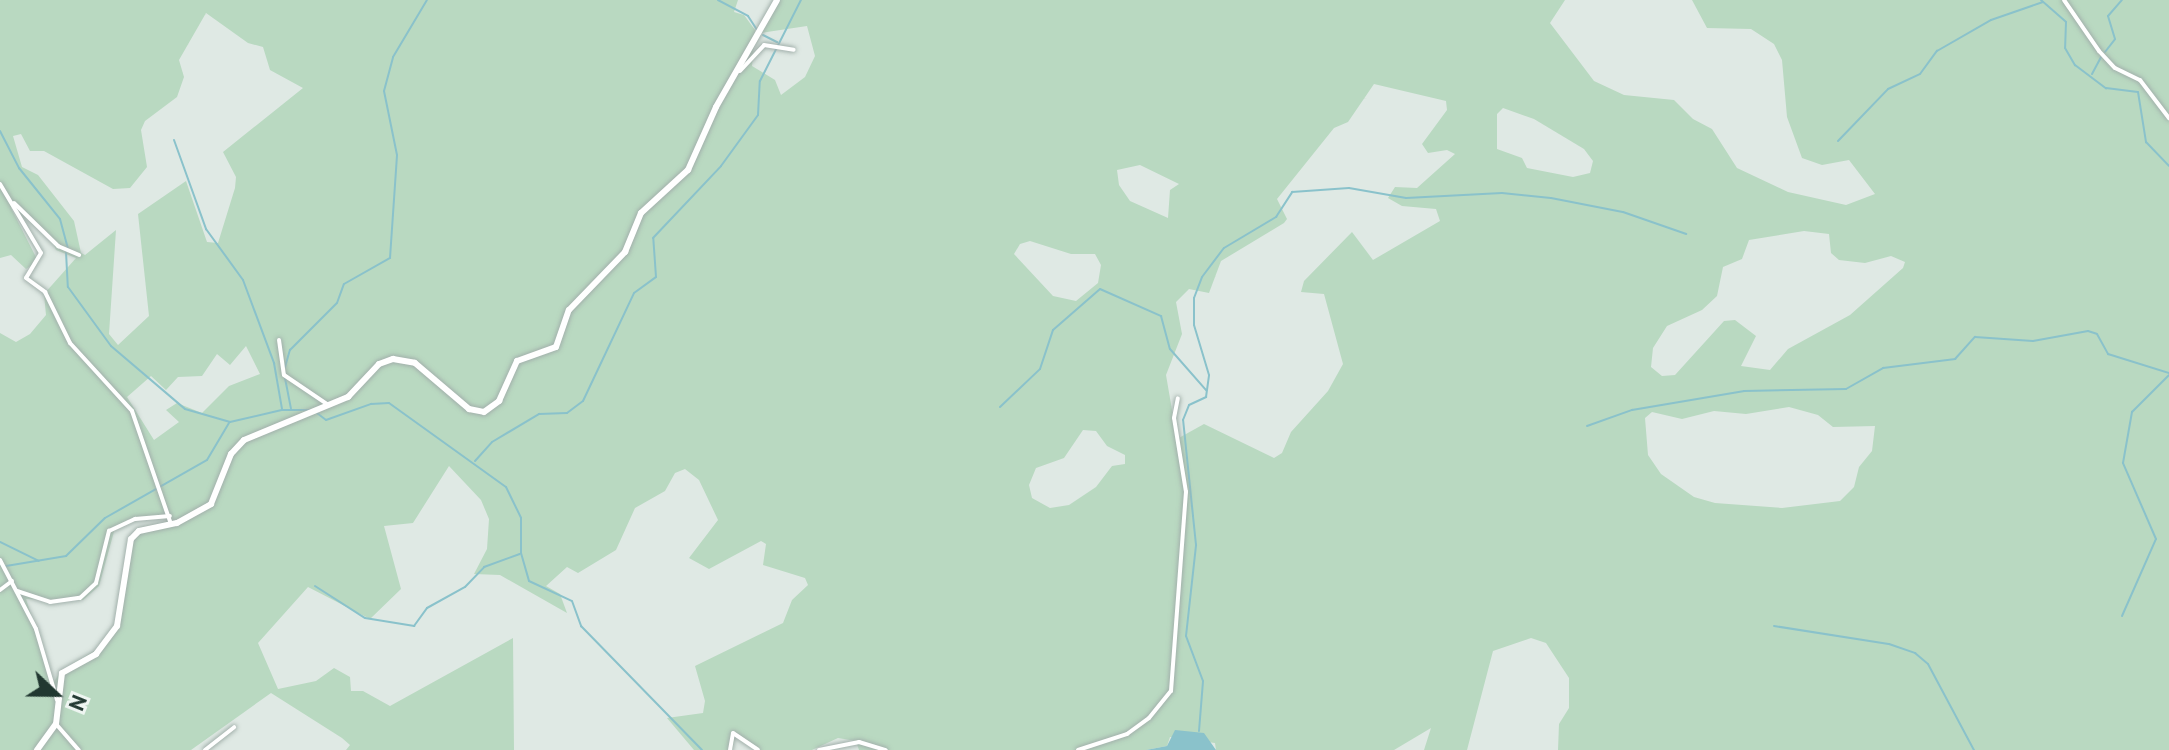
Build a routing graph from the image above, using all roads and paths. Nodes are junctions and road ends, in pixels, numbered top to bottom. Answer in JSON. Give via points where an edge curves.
{"nodes":[{"id":1,"x":777,"y":0,"type":"edge"},
{"id":2,"x":2064,"y":0,"type":"edge"},
{"id":3,"x":794,"y":50,"type":"dead end"},
{"id":4,"x":740,"y":71,"type":"junction"},
{"id":5,"x":2169,"y":118,"type":"edge"},
{"id":6,"x":0,"y":184,"type":"edge"},
{"id":7,"x":12,"y":201,"type":"junction"},
{"id":8,"x":79,"y":255,"type":"dead end"},
{"id":9,"x":279,"y":340,"type":"dead end"},
{"id":10,"x":1178,"y":398,"type":"dead end"},
{"id":11,"x":329,"y":406,"type":"junction"},
{"id":12,"x":170,"y":516,"type":"junction"},
{"id":13,"x":171,"y":524,"type":"junction"},
{"id":14,"x":0,"y":560,"type":"edge"},
{"id":15,"x":12,"y":581,"type":"junction"},
{"id":16,"x":0,"y":590,"type":"edge"},
{"id":17,"x":17,"y":591,"type":"junction"},
{"id":18,"x":57,"y":700,"type":"junction"},
{"id":19,"x":56,"y":724,"type":"junction"},
{"id":20,"x":234,"y":727,"type":"dead end"},
{"id":21,"x":37,"y":750,"type":"edge"},
{"id":22,"x":79,"y":750,"type":"edge"},
{"id":23,"x":205,"y":750,"type":"edge"},
{"id":24,"x":730,"y":750,"type":"edge"},
{"id":25,"x":758,"y":750,"type":"edge"},
{"id":26,"x":819,"y":750,"type":"edge"},
{"id":27,"x":886,"y":750,"type":"edge"},
{"id":28,"x":1078,"y":750,"type":"edge"}],
"edges":[{"from":1,"to":4,"type":"main road"},
{"from":2,"to":5,"type":"street","via":[[2099,51],[2115,68],[2140,80]]},
{"from":3,"to":4,"type":"street","via":[[764,45]]},
{"from":4,"to":11,"type":"main road","via":[[716,107],[688,170],[641,213],[620,260],[569,310],[556,347],[513,365],[494,407],[473,411],[426,369],[400,358],[379,364],[360,389]]},
{"from":6,"to":7,"type":"street"},
{"from":7,"to":8,"type":"street","via":[[58,246]]},
{"from":7,"to":12,"type":"street","via":[[41,253],[26,278],[45,292],[70,343],[132,411]]},
{"from":9,"to":11,"type":"street","via":[[284,375]]},
{"from":10,"to":28,"type":"street","via":[[1174,416],[1186,494],[1171,691],[1127,734]]},
{"from":11,"to":13,"type":"main road","via":[[244,440],[231,454],[211,504]]},
{"from":12,"to":13,"type":"street"},
{"from":12,"to":17,"type":"street","via":[[135,519],[109,531],[96,583],[80,598],[50,602]]},
{"from":13,"to":18,"type":"main road","via":[[139,531],[131,539],[117,626],[96,654],[62,673]]},
{"from":14,"to":15,"type":"street"},
{"from":15,"to":16,"type":"street"},
{"from":15,"to":17,"type":"street"},
{"from":17,"to":18,"type":"street","via":[[36,629]]},
{"from":18,"to":19,"type":"main road"},
{"from":19,"to":21,"type":"main road"},
{"from":19,"to":22,"type":"street"},
{"from":20,"to":23,"type":"street"},
{"from":24,"to":25,"type":"street","via":[[733,733]]},
{"from":26,"to":27,"type":"street","via":[[861,742]]}]}
